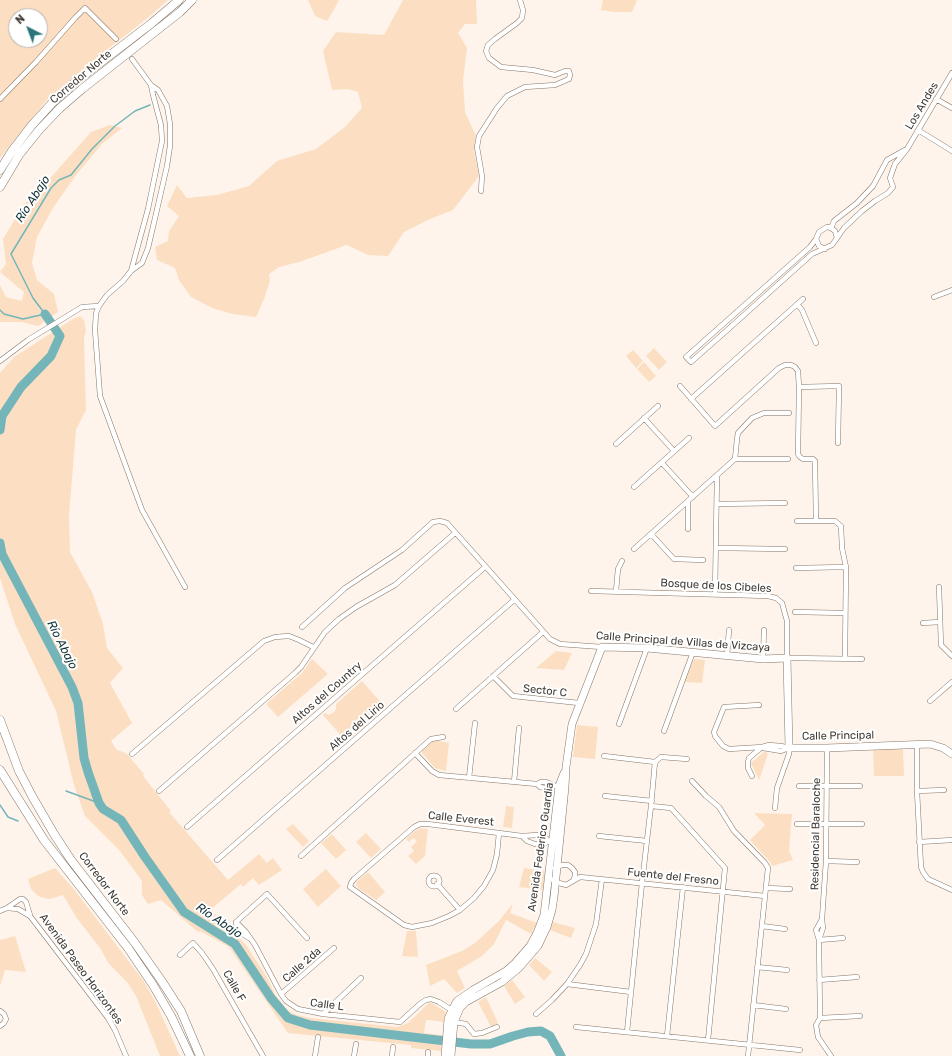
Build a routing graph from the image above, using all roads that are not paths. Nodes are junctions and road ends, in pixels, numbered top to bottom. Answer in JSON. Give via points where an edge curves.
{"nodes":[{"id":1,"x":179,"y":0,"type":"edge"},
{"id":2,"x":192,"y":0,"type":"edge"},
{"id":3,"x":520,"y":0,"type":"edge"},
{"id":4,"x":116,"y":39,"type":"dead end"},
{"id":5,"x":132,"y":59,"type":"dead end"},
{"id":6,"x":952,"y":73,"type":"edge"},
{"id":7,"x":151,"y":85,"type":"junction"},
{"id":8,"x":0,"y":99,"type":"edge"},
{"id":9,"x":936,"y":99,"type":"junction"},
{"id":10,"x":952,"y":108,"type":"edge"},
{"id":11,"x":918,"y":130,"type":"junction"},
{"id":12,"x":907,"y":149,"type":"junction"},
{"id":13,"x":952,"y":151,"type":"edge"},
{"id":14,"x":886,"y":162,"type":"junction"},
{"id":15,"x":894,"y":167,"type":"junction"},
{"id":16,"x":0,"y":170,"type":"edge"},
{"id":17,"x":881,"y":173,"type":"junction"},
{"id":18,"x":890,"y":178,"type":"junction"},
{"id":19,"x":0,"y":187,"type":"edge"},
{"id":20,"x":481,"y":191,"type":"dead end"},
{"id":21,"x":831,"y":228,"type":"junction"},
{"id":22,"x":837,"y":238,"type":"junction"},
{"id":23,"x":816,"y":239,"type":"junction"},
{"id":24,"x":825,"y":249,"type":"junction"},
{"id":25,"x":131,"y":271,"type":"junction"},
{"id":26,"x":781,"y":272,"type":"junction"},
{"id":27,"x":786,"y":278,"type":"junction"},
{"id":28,"x":952,"y":290,"type":"edge"},
{"id":29,"x":934,"y":297,"type":"dead end"},
{"id":30,"x":803,"y":299,"type":"dead end"},
{"id":31,"x":751,"y":300,"type":"junction"},
{"id":32,"x":797,"y":304,"type":"junction"},
{"id":33,"x":756,"y":305,"type":"junction"},
{"id":34,"x":99,"y":306,"type":"junction"},
{"id":35,"x":720,"y":328,"type":"junction"},
{"id":36,"x":725,"y":332,"type":"junction"},
{"id":37,"x":816,"y":343,"type":"dead end"},
{"id":38,"x":0,"y":361,"type":"edge"},
{"id":39,"x":680,"y":386,"type":"dead end"},
{"id":40,"x":799,"y":387,"type":"junction"},
{"id":41,"x":691,"y":399,"type":"junction"},
{"id":42,"x":658,"y":406,"type":"dead end"},
{"id":43,"x":789,"y":413,"type":"dead end"},
{"id":44,"x":644,"y":418,"type":"junction"},
{"id":45,"x":689,"y":438,"type":"dead end"},
{"id":46,"x":838,"y":443,"type":"dead end"},
{"id":47,"x":616,"y":444,"type":"dead end"},
{"id":48,"x":674,"y":452,"type":"junction"},
{"id":49,"x":736,"y":459,"type":"junction"},
{"id":50,"x":788,"y":459,"type":"dead end"},
{"id":51,"x":662,"y":463,"type":"junction"},
{"id":52,"x":717,"y":475,"type":"junction"},
{"id":53,"x":717,"y":484,"type":"junction"},
{"id":54,"x":705,"y":486,"type":"junction"},
{"id":55,"x":634,"y":487,"type":"dead end"},
{"id":56,"x":693,"y":497,"type":"junction"},
{"id":57,"x":688,"y":501,"type":"junction"},
{"id":58,"x":785,"y":503,"type":"dead end"},
{"id":59,"x":717,"y":504,"type":"junction"},
{"id":60,"x":797,"y":521,"type":"dead end"},
{"id":61,"x":816,"y":521,"type":"junction"},
{"id":62,"x":688,"y":529,"type":"dead end"},
{"id":63,"x":456,"y":533,"type":"junction"},
{"id":64,"x":651,"y":534,"type":"junction"},
{"id":65,"x":716,"y":548,"type":"junction"},
{"id":66,"x":634,"y":549,"type":"dead end"},
{"id":67,"x":785,"y":549,"type":"dead end"},
{"id":68,"x":703,"y":560,"type":"dead end"},
{"id":69,"x":622,"y":561,"type":"dead end"},
{"id":70,"x":485,"y":567,"type":"junction"},
{"id":71,"x":846,"y":567,"type":"junction"},
{"id":72,"x":796,"y":568,"type":"dead end"},
{"id":73,"x":185,"y":587,"type":"dead end"},
{"id":74,"x":939,"y":587,"type":"dead end"},
{"id":75,"x":591,"y":591,"type":"dead end"},
{"id":76,"x":616,"y":591,"type":"junction"},
{"id":77,"x":715,"y":594,"type":"junction"},
{"id":78,"x":514,"y":600,"type":"junction"},
{"id":79,"x":795,"y":612,"type":"dead end"},
{"id":80,"x":845,"y":613,"type":"junction"},
{"id":81,"x":940,"y":622,"type":"junction"},
{"id":82,"x":922,"y":623,"type":"dead end"},
{"id":83,"x":302,"y":627,"type":"dead end"},
{"id":84,"x":729,"y":630,"type":"dead end"},
{"id":85,"x":764,"y":630,"type":"dead end"},
{"id":86,"x":543,"y":632,"type":"junction"},
{"id":87,"x":313,"y":647,"type":"junction"},
{"id":88,"x":602,"y":647,"type":"junction"},
{"id":89,"x":647,"y":648,"type":"junction"},
{"id":90,"x":693,"y":652,"type":"junction"},
{"id":91,"x":727,"y":656,"type":"junction"},
{"id":92,"x":952,"y":656,"type":"edge"},
{"id":93,"x":787,"y":658,"type":"junction"},
{"id":94,"x":763,"y":659,"type":"junction"},
{"id":95,"x":845,"y":659,"type":"junction"},
{"id":96,"x":862,"y":659,"type":"dead end"},
{"id":97,"x":493,"y":676,"type":"junction"},
{"id":98,"x":952,"y":682,"type":"edge"},
{"id":99,"x":930,"y":701,"type":"dead end"},
{"id":100,"x":579,"y":704,"type":"junction"},
{"id":101,"x":758,"y":705,"type":"dead end"},
{"id":102,"x":456,"y":709,"type":"dead end"},
{"id":103,"x":0,"y":720,"type":"edge"},
{"id":104,"x":475,"y":722,"type":"dead end"},
{"id":105,"x":619,"y":724,"type":"dead end"},
{"id":106,"x":520,"y":728,"type":"dead end"},
{"id":107,"x":664,"y":731,"type":"dead end"},
{"id":108,"x":443,"y":737,"type":"dead end"},
{"id":109,"x":917,"y":744,"type":"junction"},
{"id":110,"x":762,"y":747,"type":"junction"},
{"id":111,"x":789,"y":748,"type":"junction"},
{"id":112,"x":827,"y":748,"type":"junction"},
{"id":113,"x":415,"y":753,"type":"junction"},
{"id":114,"x":132,"y":754,"type":"dead end"},
{"id":115,"x":952,"y":754,"type":"edge"},
{"id":116,"x":604,"y":756,"type":"dead end"},
{"id":117,"x":687,"y":759,"type":"dead end"},
{"id":118,"x":655,"y":762,"type":"junction"},
{"id":119,"x":0,"y":770,"type":"edge"},
{"id":120,"x":752,"y":776,"type":"dead end"},
{"id":121,"x":469,"y":778,"type":"junction"},
{"id":122,"x":692,"y":781,"type":"dead end"},
{"id":123,"x":514,"y":782,"type":"junction"},
{"id":124,"x":559,"y":786,"type":"junction"},
{"id":125,"x":799,"y":786,"type":"dead end"},
{"id":126,"x":826,"y":786,"type":"junction"},
{"id":127,"x":860,"y":786,"type":"dead end"},
{"id":128,"x":944,"y":790,"type":"dead end"},
{"id":129,"x":159,"y":791,"type":"dead end"},
{"id":130,"x":917,"y":791,"type":"junction"},
{"id":131,"x":605,"y":796,"type":"dead end"},
{"id":132,"x":652,"y":804,"type":"junction"},
{"id":133,"x":775,"y":808,"type":"dead end"},
{"id":134,"x":797,"y":824,"type":"dead end"},
{"id":135,"x":826,"y":824,"type":"junction"},
{"id":136,"x":862,"y":824,"type":"dead end"},
{"id":137,"x":186,"y":827,"type":"dead end"},
{"id":138,"x":499,"y":833,"type":"junction"},
{"id":139,"x":522,"y":836,"type":"junction"},
{"id":140,"x":599,"y":836,"type":"dead end"},
{"id":141,"x":952,"y":840,"type":"edge"},
{"id":142,"x":554,"y":841,"type":"junction"},
{"id":143,"x":647,"y":841,"type":"junction"},
{"id":144,"x":919,"y":842,"type":"junction"},
{"id":145,"x":301,"y":856,"type":"dead end"},
{"id":146,"x":217,"y":860,"type":"dead end"},
{"id":147,"x":826,"y":860,"type":"junction"},
{"id":148,"x":856,"y":862,"type":"dead end"},
{"id":149,"x":553,"y":868,"type":"junction"},
{"id":150,"x":574,"y":872,"type":"junction"},
{"id":151,"x":580,"y":877,"type":"junction"},
{"id":152,"x":552,"y":879,"type":"junction"},
{"id":153,"x":602,"y":879,"type":"junction"},
{"id":154,"x":573,"y":881,"type":"junction"},
{"id":155,"x":642,"y":883,"type":"junction"},
{"id":156,"x":437,"y":884,"type":"dead end"},
{"id":157,"x":683,"y":888,"type":"junction"},
{"id":158,"x":766,"y":888,"type":"junction"},
{"id":159,"x":790,"y":890,"type":"dead end"},
{"id":160,"x":952,"y":890,"type":"edge"},
{"id":161,"x":723,"y":892,"type":"junction"},
{"id":162,"x":765,"y":896,"type":"junction"},
{"id":163,"x":7,"y":908,"type":"junction"},
{"id":164,"x":460,"y":910,"type":"junction"},
{"id":165,"x":0,"y":911,"type":"edge"},
{"id":166,"x":30,"y":916,"type":"junction"},
{"id":167,"x":762,"y":926,"type":"junction"},
{"id":168,"x":785,"y":929,"type":"dead end"},
{"id":169,"x":307,"y":938,"type":"dead end"},
{"id":170,"x":843,"y":938,"type":"dead end"},
{"id":171,"x":819,"y":940,"type":"junction"},
{"id":172,"x":334,"y":948,"type":"dead end"},
{"id":173,"x":180,"y":955,"type":"dead end"},
{"id":174,"x":757,"y":967,"type":"junction"},
{"id":175,"x":787,"y":970,"type":"dead end"},
{"id":176,"x":362,"y":978,"type":"dead end"},
{"id":177,"x":857,"y":978,"type":"dead end"},
{"id":178,"x":819,"y":980,"type":"junction"},
{"id":179,"x":567,"y":984,"type":"junction"},
{"id":180,"x":630,"y":992,"type":"junction"},
{"id":181,"x":281,"y":994,"type":"junction"},
{"id":182,"x":335,"y":1003,"type":"junction"},
{"id":183,"x":753,"y":1005,"type":"junction"},
{"id":184,"x":786,"y":1009,"type":"dead end"},
{"id":185,"x":0,"y":1010,"type":"edge"},
{"id":186,"x":454,"y":1011,"type":"junction"},
{"id":187,"x":323,"y":1014,"type":"junction"},
{"id":188,"x":536,"y":1014,"type":"dead end"},
{"id":189,"x":338,"y":1016,"type":"junction"},
{"id":190,"x":860,"y":1016,"type":"dead end"},
{"id":191,"x":820,"y":1018,"type":"junction"},
{"id":192,"x":0,"y":1026,"type":"edge"},
{"id":193,"x":452,"y":1027,"type":"junction"},
{"id":194,"x":576,"y":1027,"type":"dead end"},
{"id":195,"x":497,"y":1028,"type":"dead end"},
{"id":196,"x":627,"y":1032,"type":"junction"},
{"id":197,"x":667,"y":1036,"type":"junction"},
{"id":198,"x":318,"y":1037,"type":"dead end"},
{"id":199,"x":708,"y":1040,"type":"junction"},
{"id":200,"x":356,"y":1044,"type":"dead end"},
{"id":201,"x":749,"y":1045,"type":"junction"},
{"id":202,"x":393,"y":1047,"type":"dead end"},
{"id":203,"x":800,"y":1050,"type":"dead end"},
{"id":204,"x":448,"y":1054,"type":"edge"},
{"id":205,"x":126,"y":1056,"type":"edge"},
{"id":206,"x":190,"y":1056,"type":"edge"},
{"id":207,"x":200,"y":1056,"type":"edge"},
{"id":208,"x":263,"y":1056,"type":"edge"},
{"id":209,"x":315,"y":1056,"type":"edge"},
{"id":210,"x":354,"y":1056,"type":"edge"},
{"id":211,"x":392,"y":1056,"type":"edge"},
{"id":212,"x":748,"y":1056,"type":"edge"},
{"id":213,"x":831,"y":1056,"type":"edge"}],
"edges":[{"from":1,"to":16,"type":"highway","name":"Corredor Norte","via":[[54,101],[32,125]]},
{"from":2,"to":19,"type":"highway","name":"Corredor Norte","via":[[60,108],[19,155]]},
{"from":3,"to":20,"type":"street","via":[[522,18],[488,45],[486,52],[489,58],[501,67],[555,75],[569,71],[570,75],[569,79],[556,85],[525,87],[506,96],[479,136],[477,147],[482,176]]},
{"from":4,"to":8,"type":"street","via":[[85,8]]},
{"from":5,"to":7,"type":"street"},
{"from":6,"to":9,"type":"street","name":"Los Andes"},
{"from":7,"to":25,"type":"street","via":[[160,120],[162,141],[148,209]]},
{"from":7,"to":25,"type":"street","via":[[158,90],[168,112],[170,146],[148,248],[142,263]]},
{"from":9,"to":10,"type":"street"},
{"from":9,"to":11,"type":"street","name":"Los Andes"},
{"from":11,"to":12,"type":"street","name":"Los Andes"},
{"from":11,"to":13,"type":"street"},
{"from":12,"to":14,"type":"street"},
{"from":12,"to":15,"type":"street","name":"Los Andes"},
{"from":14,"to":15,"type":"street"},
{"from":14,"to":17,"type":"street"},
{"from":15,"to":18,"type":"street","name":"Los Andes"},
{"from":17,"to":18,"type":"street"},
{"from":17,"to":21,"type":"street","via":[[873,186],[834,221]]},
{"from":18,"to":22,"type":"street","name":"Los Andes","via":[[893,187],[888,193],[862,211]]},
{"from":21,"to":22,"type":"street"},
{"from":21,"to":23,"type":"street","via":[[823,229]]},
{"from":22,"to":24,"type":"street"},
{"from":23,"to":24,"type":"street","via":[[819,246]]},
{"from":23,"to":26,"type":"street"},
{"from":24,"to":27,"type":"street","via":[[812,254]]},
{"from":25,"to":34,"type":"street"},
{"from":26,"to":27,"type":"street"},
{"from":26,"to":31,"type":"street"},
{"from":27,"to":33,"type":"street"},
{"from":28,"to":29,"type":"street"},
{"from":30,"to":32,"type":"street"},
{"from":31,"to":33,"type":"street"},
{"from":31,"to":35,"type":"street"},
{"from":32,"to":37,"type":"street"},
{"from":32,"to":41,"type":"street"},
{"from":33,"to":36,"type":"street"},
{"from":34,"to":38,"type":"street","via":[[82,307]]},
{"from":34,"to":73,"type":"street","via":[[95,330],[100,396],[142,510]]},
{"from":35,"to":36,"type":"street"},
{"from":35,"to":36,"type":"street","via":[[686,357],[691,362]]},
{"from":39,"to":41,"type":"street"},
{"from":40,"to":41,"type":"street","via":[[798,371],[791,365],[785,365],[715,426]]},
{"from":40,"to":46,"type":"street","via":[[839,386]]},
{"from":40,"to":61,"type":"street","via":[[798,454],[803,459],[815,461]]},
{"from":42,"to":44,"type":"street"},
{"from":43,"to":49,"type":"street","via":[[764,413],[752,418],[738,433]]},
{"from":44,"to":47,"type":"street"},
{"from":44,"to":48,"type":"street"},
{"from":45,"to":48,"type":"street"},
{"from":48,"to":51,"type":"street"},
{"from":49,"to":50,"type":"street"},
{"from":49,"to":52,"type":"street"},
{"from":51,"to":55,"type":"street"},
{"from":51,"to":56,"type":"street"},
{"from":52,"to":53,"type":"street"},
{"from":52,"to":54,"type":"street"},
{"from":53,"to":54,"type":"street"},
{"from":53,"to":59,"type":"street"},
{"from":54,"to":56,"type":"street"},
{"from":56,"to":57,"type":"street"},
{"from":57,"to":62,"type":"street"},
{"from":57,"to":64,"type":"street"},
{"from":58,"to":59,"type":"street"},
{"from":59,"to":65,"type":"street"},
{"from":60,"to":61,"type":"street"},
{"from":61,"to":71,"type":"street","via":[[835,522],[841,526]]},
{"from":63,"to":70,"type":"street","name":"Calle Principal de Villas de Vizcaya"},
{"from":63,"to":83,"type":"street","name":"Calle Principal de Villas de Vizcaya","via":[[440,520],[432,522],[402,550],[345,588]]},
{"from":63,"to":87,"type":"street","via":[[395,585],[339,618]]},
{"from":64,"to":66,"type":"street"},
{"from":64,"to":68,"type":"street","via":[[674,559]]},
{"from":65,"to":67,"type":"street"},
{"from":65,"to":77,"type":"street"},
{"from":69,"to":76,"type":"street","via":[[618,570]]},
{"from":70,"to":78,"type":"street","name":"Calle Principal de Villas de Vizcaya"},
{"from":70,"to":137,"type":"street","name":"Altos del Country"},
{"from":71,"to":72,"type":"street"},
{"from":71,"to":80,"type":"street"},
{"from":74,"to":81,"type":"street"},
{"from":75,"to":76,"type":"street","name":"Bosque de los Cibeles"},
{"from":76,"to":77,"type":"street","name":"Bosque de los Cibeles"},
{"from":77,"to":93,"type":"street","name":"Bosque de los Cibeles","via":[[768,596],[782,603],[787,621]]},
{"from":78,"to":86,"type":"street","name":"Calle Principal de Villas de Vizcaya"},
{"from":78,"to":146,"type":"street","name":"Altos del Lirio"},
{"from":79,"to":80,"type":"street"},
{"from":80,"to":95,"type":"street"},
{"from":81,"to":82,"type":"street"},
{"from":81,"to":92,"type":"street","via":[[941,645]]},
{"from":84,"to":91,"type":"street"},
{"from":85,"to":94,"type":"street"},
{"from":86,"to":88,"type":"street","name":"Calle Principal de Villas de Vizcaya","via":[[560,644]]},
{"from":86,"to":97,"type":"street"},
{"from":87,"to":114,"type":"street","via":[[288,636],[264,641]]},
{"from":87,"to":129,"type":"street","via":[[304,663],[295,672]]},
{"from":88,"to":89,"type":"street","name":"Calle Principal de Villas de Vizcaya"},
{"from":88,"to":100,"type":"street","name":"Avenida Federico Guardia"},
{"from":89,"to":90,"type":"street","name":"Calle Principal de Villas de Vizcaya"},
{"from":89,"to":105,"type":"street"},
{"from":90,"to":91,"type":"street","name":"Calle Principal de Villas de Vizcaya"},
{"from":90,"to":107,"type":"street"},
{"from":91,"to":94,"type":"street","name":"Calle Principal de Villas de Vizcaya"},
{"from":93,"to":94,"type":"street","name":"Calle Principal de Villas de Vizcaya"},
{"from":93,"to":95,"type":"street","name":"Calle Principal de Villas de Vizcaya"},
{"from":93,"to":111,"type":"street","name":"Calle Principal"},
{"from":95,"to":96,"type":"street","name":"Calle Principal de Villas de Vizcaya"},
{"from":97,"to":100,"type":"street","name":"Sector C","via":[[513,696]]},
{"from":97,"to":102,"type":"street"},
{"from":98,"to":99,"type":"street"},
{"from":100,"to":124,"type":"street","name":"Avenida Federico Guardia","via":[[572,724],[566,767]]},
{"from":101,"to":110,"type":"street","via":[[724,707],[714,732],[726,748]]},
{"from":103,"to":207,"type":"highway","name":"Corredor Norte","via":[[19,771],[54,834],[161,980],[181,1011]]},
{"from":104,"to":121,"type":"street"},
{"from":106,"to":123,"type":"street"},
{"from":108,"to":113,"type":"street","via":[[431,739]]},
{"from":109,"to":112,"type":"street","name":"Calle Principal"},
{"from":109,"to":115,"type":"street","name":"Calle Principal","via":[[930,744]]},
{"from":109,"to":130,"type":"street"},
{"from":110,"to":111,"type":"street","via":[[781,750]]},
{"from":110,"to":120,"type":"street","via":[[748,762]]},
{"from":111,"to":112,"type":"street","name":"Calle Principal"},
{"from":111,"to":133,"type":"street","via":[[777,788]]},
{"from":112,"to":126,"type":"street","name":"Residencial Baraloche"},
{"from":113,"to":121,"type":"street","via":[[439,775]]},
{"from":113,"to":145,"type":"street"},
{"from":116,"to":118,"type":"street"},
{"from":117,"to":118,"type":"street","via":[[661,757]]},
{"from":118,"to":132,"type":"street"},
{"from":119,"to":206,"type":"highway","name":"Corredor Norte","via":[[44,840],[128,948],[153,985],[172,1016]]},
{"from":121,"to":123,"type":"street"},
{"from":122,"to":158,"type":"street","via":[[719,807],[734,831],[765,863],[768,868]]},
{"from":123,"to":124,"type":"street","via":[[537,784],[545,788]]},
{"from":124,"to":142,"type":"street","name":"Avenida Federico Guardia"},
{"from":125,"to":126,"type":"street"},
{"from":126,"to":127,"type":"street"},
{"from":126,"to":135,"type":"street","name":"Residencial Baraloche"},
{"from":128,"to":130,"type":"street"},
{"from":130,"to":144,"type":"street"},
{"from":131,"to":132,"type":"street"},
{"from":132,"to":143,"type":"street"},
{"from":132,"to":161,"type":"street","via":[[671,808],[725,868]]},
{"from":134,"to":135,"type":"street"},
{"from":135,"to":136,"type":"street"},
{"from":135,"to":147,"type":"street","name":"Residencial Baraloche"},
{"from":138,"to":139,"type":"street","name":"Calle Everest"},
{"from":138,"to":164,"type":"street","via":[[493,870],[484,886]]},
{"from":138,"to":164,"type":"street","name":"Calle Everest","via":[[420,824],[351,882],[350,887],[404,925],[412,927],[432,923]]},
{"from":139,"to":142,"type":"street","name":"Calle Everest","via":[[537,835]]},
{"from":139,"to":142,"type":"street","name":"Calle Everest","via":[[535,844]]},
{"from":140,"to":143,"type":"street"},
{"from":141,"to":144,"type":"street"},
{"from":142,"to":149,"type":"street","name":"Avenida Federico Guardia"},
{"from":143,"to":155,"type":"street"},
{"from":144,"to":160,"type":"street","via":[[921,867],[925,876],[928,880]]},
{"from":147,"to":148,"type":"street"},
{"from":147,"to":171,"type":"street","name":"Residencial Baraloche","via":[[823,928]]},
{"from":149,"to":150,"type":"street","via":[[568,865]]},
{"from":149,"to":152,"type":"street","name":"Avenida Federico Guardia"},
{"from":150,"to":151,"type":"street"},
{"from":150,"to":154,"type":"street"},
{"from":151,"to":153,"type":"street","name":"Fuente del Fresno"},
{"from":151,"to":154,"type":"street"},
{"from":152,"to":154,"type":"street","via":[[566,885]]},
{"from":152,"to":186,"type":"street","name":"Avenida Federico Guardia","via":[[544,915],[527,956],[463,996],[457,1001]]},
{"from":153,"to":155,"type":"street","name":"Fuente del Fresno"},
{"from":153,"to":179,"type":"street","via":[[591,942]]},
{"from":155,"to":157,"type":"street","name":"Fuente del Fresno"},
{"from":155,"to":180,"type":"street"},
{"from":156,"to":164,"type":"street"},
{"from":157,"to":161,"type":"street","name":"Fuente del Fresno"},
{"from":157,"to":197,"type":"street"},
{"from":158,"to":159,"type":"street"},
{"from":158,"to":162,"type":"street"},
{"from":161,"to":162,"type":"street","name":"Fuente del Fresno"},
{"from":161,"to":199,"type":"street"},
{"from":162,"to":167,"type":"street"},
{"from":163,"to":165,"type":"street","name":"Avenida Paseo Horizontes"},
{"from":163,"to":166,"type":"street","name":"Avenida Paseo Horizontes","via":[[18,909]]},
{"from":163,"to":166,"type":"street","name":"Avenida Paseo Horizontes","via":[[23,899]]},
{"from":166,"to":205,"type":"street","name":"Avenida Paseo Horizontes","via":[[108,1018]]},
{"from":167,"to":168,"type":"street"},
{"from":167,"to":174,"type":"street"},
{"from":169,"to":181,"type":"street","name":"Calle L","via":[[267,894],[236,922],[251,939]]},
{"from":170,"to":171,"type":"street"},
{"from":171,"to":178,"type":"street","name":"Residencial Baraloche"},
{"from":172,"to":181,"type":"street","name":"Calle 2da"},
{"from":173,"to":208,"type":"street","name":"Calle F","via":[[193,943],[202,953]]},
{"from":174,"to":175,"type":"street"},
{"from":174,"to":183,"type":"street"},
{"from":176,"to":182,"type":"street"},
{"from":177,"to":178,"type":"street"},
{"from":178,"to":191,"type":"street","name":"Residencial Baraloche"},
{"from":179,"to":180,"type":"street"},
{"from":179,"to":188,"type":"street"},
{"from":180,"to":196,"type":"street"},
{"from":181,"to":187,"type":"street","name":"Calle L","via":[[298,1009]]},
{"from":182,"to":187,"type":"street"},
{"from":182,"to":189,"type":"street","via":[[334,1010]]},
{"from":183,"to":184,"type":"street"},
{"from":183,"to":201,"type":"street"},
{"from":185,"to":192,"type":"street","via":[[6,1018]]},
{"from":186,"to":189,"type":"street","name":"Calle L","via":[[431,999],[421,1003],[400,1022]]},
{"from":186,"to":193,"type":"street","name":"Avenida Federico Guardia","via":[[448,1019]]},
{"from":187,"to":189,"type":"street","name":"Calle L"},
{"from":190,"to":191,"type":"street"},
{"from":191,"to":213,"type":"street","name":"Residencial Baraloche","via":[[816,1025],[818,1037]]},
{"from":193,"to":195,"type":"street","via":[[466,1024],[474,1034]]},
{"from":193,"to":204,"type":"street","name":"Avenida Federico Guardia"},
{"from":194,"to":196,"type":"street"},
{"from":196,"to":197,"type":"street"},
{"from":197,"to":199,"type":"street"},
{"from":198,"to":209,"type":"street"},
{"from":199,"to":201,"type":"street"},
{"from":200,"to":210,"type":"street"},
{"from":201,"to":203,"type":"street"},
{"from":201,"to":212,"type":"street"},
{"from":202,"to":211,"type":"street"}]}
